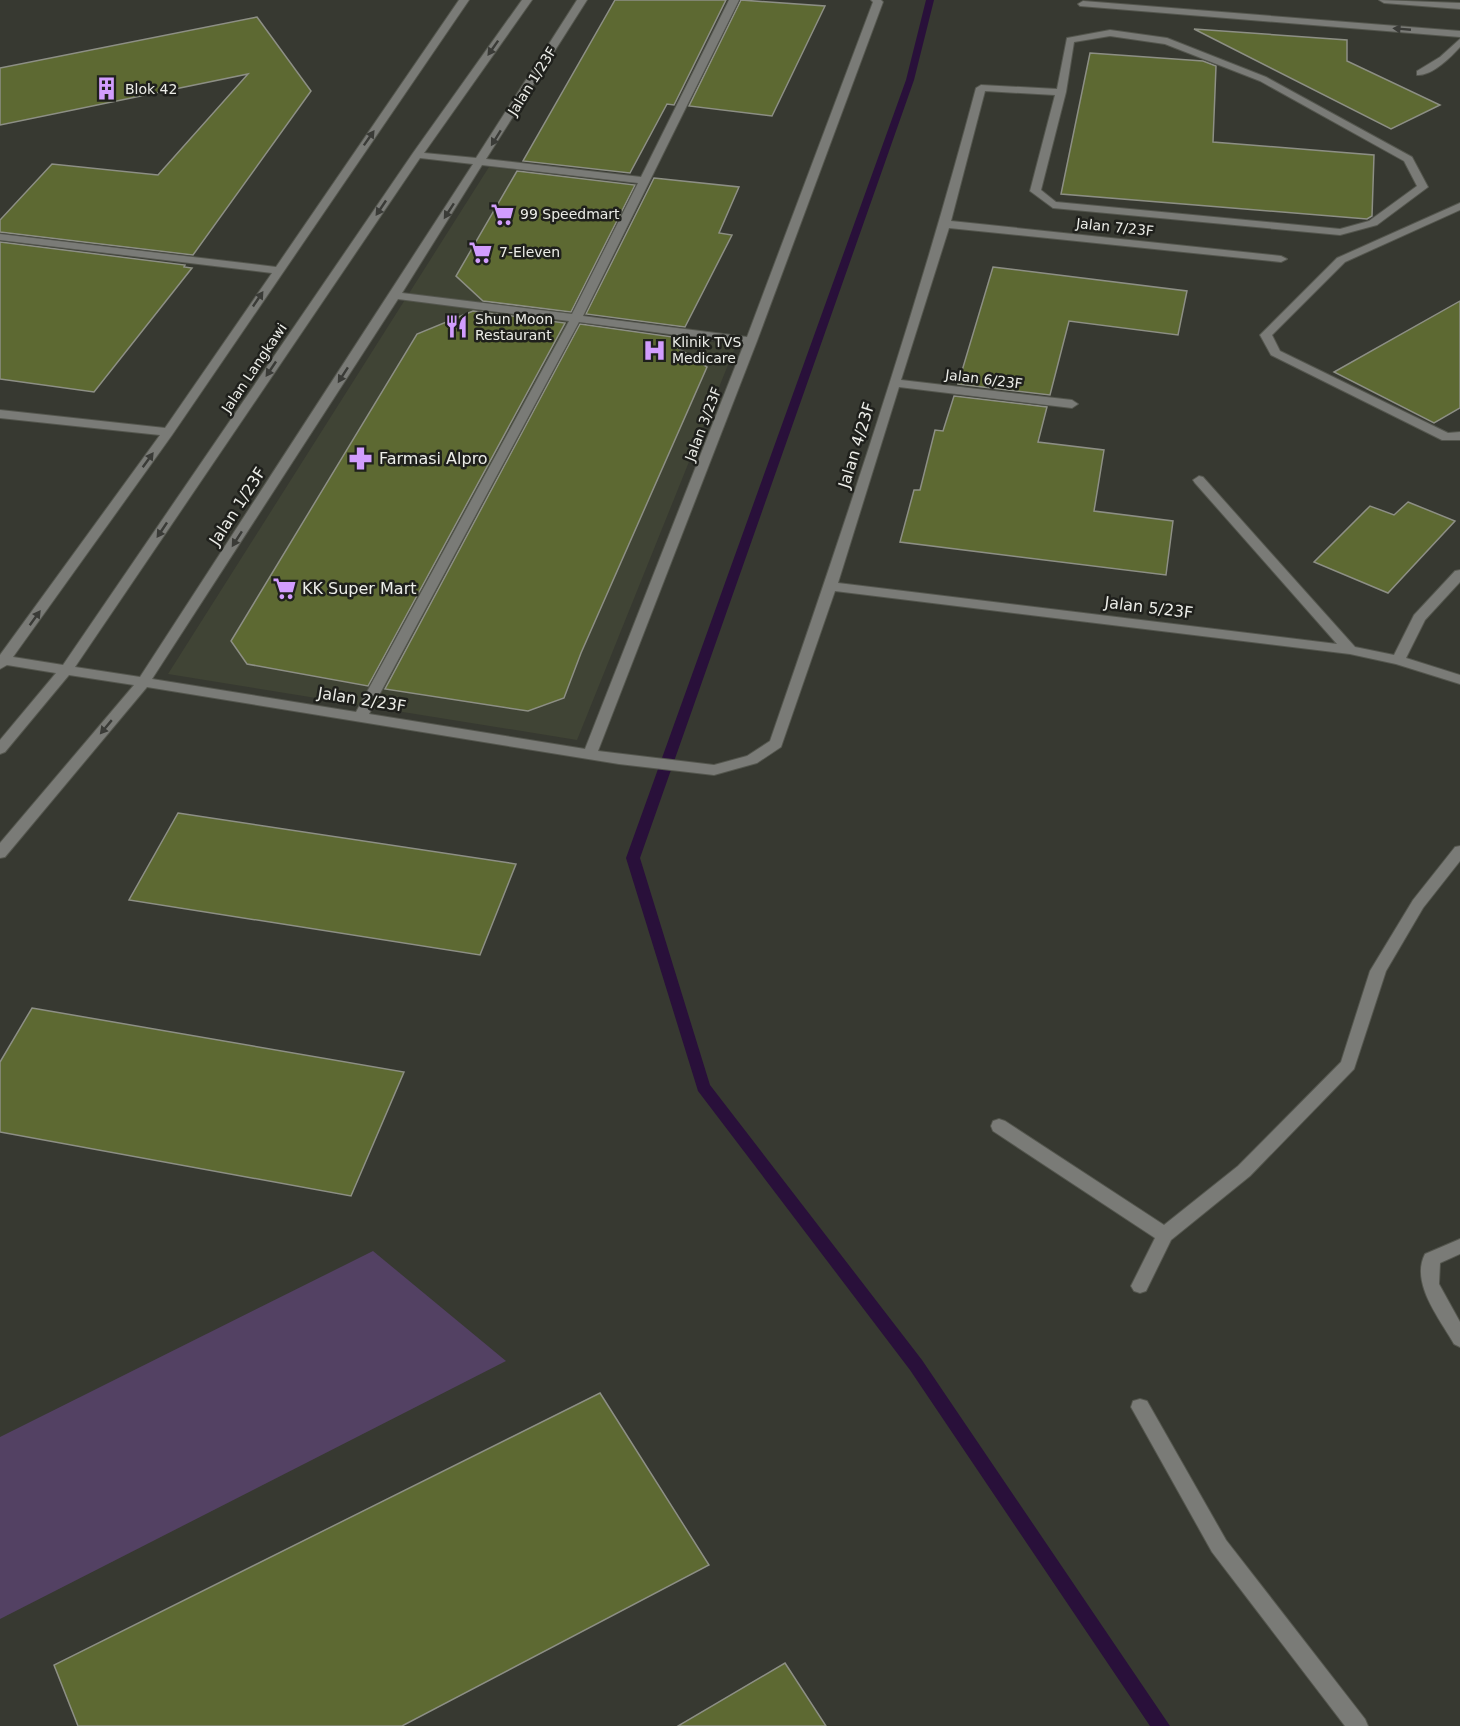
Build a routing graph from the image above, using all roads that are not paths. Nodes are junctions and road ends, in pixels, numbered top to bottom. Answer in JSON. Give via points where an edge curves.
{"nodes":[{"id":1,"x":464,"y":0,"type":"edge"},
{"id":2,"x":527,"y":0,"type":"edge"},
{"id":3,"x":582,"y":0,"type":"edge"},
{"id":4,"x":734,"y":0,"type":"edge"},
{"id":5,"x":1384,"y":0,"type":"edge"},
{"id":6,"x":877,"y":1,"type":"edge"},
{"id":7,"x":1083,"y":4,"type":"dead end"},
{"id":8,"x":1460,"y":6,"type":"edge"},
{"id":9,"x":1460,"y":34,"type":"edge"},
{"id":10,"x":1460,"y":42,"type":"edge"},
{"id":11,"x":1420,"y":73,"type":"dead end"},
{"id":12,"x":1061,"y":92,"type":"junction"},
{"id":13,"x":417,"y":155,"type":"junction"},
{"id":14,"x":481,"y":162,"type":"junction"},
{"id":15,"x":644,"y":180,"type":"junction"},
{"id":16,"x":1460,"y":206,"type":"edge"},
{"id":17,"x":945,"y":224,"type":"junction"},
{"id":18,"x":0,"y":237,"type":"edge"},
{"id":19,"x":1281,"y":260,"type":"dead end"},
{"id":20,"x":277,"y":270,"type":"junction"},
{"id":21,"x":395,"y":295,"type":"junction"},
{"id":22,"x":576,"y":318,"type":"junction"},
{"id":23,"x":751,"y":341,"type":"junction"},
{"id":24,"x":893,"y":383,"type":"junction"},
{"id":25,"x":1072,"y":404,"type":"dead end"},
{"id":26,"x":0,"y":414,"type":"edge"},
{"id":27,"x":168,"y":432,"type":"junction"},
{"id":28,"x":1460,"y":436,"type":"edge"},
{"id":29,"x":1199,"y":480,"type":"dead end"},
{"id":30,"x":1460,"y":574,"type":"edge"},
{"id":31,"x":830,"y":586,"type":"junction"},
{"id":32,"x":1350,"y":650,"type":"junction"},
{"id":33,"x":1398,"y":660,"type":"junction"},
{"id":34,"x":3,"y":662,"type":"edge"},
{"id":35,"x":66,"y":670,"type":"junction"},
{"id":36,"x":1460,"y":680,"type":"edge"},
{"id":37,"x":143,"y":683,"type":"junction"},
{"id":38,"x":360,"y":717,"type":"junction"},
{"id":39,"x":0,"y":749,"type":"edge"},
{"id":40,"x":590,"y":753,"type":"junction"},
{"id":41,"x":714,"y":770,"type":"joint"},
{"id":42,"x":1460,"y":851,"type":"edge"},
{"id":43,"x":0,"y":853,"type":"edge"},
{"id":44,"x":999,"y":1126,"type":"dead end"},
{"id":45,"x":1165,"y":1235,"type":"junction"},
{"id":46,"x":1460,"y":1246,"type":"edge"},
{"id":47,"x":1140,"y":1286,"type":"dead end"},
{"id":48,"x":1460,"y":1339,"type":"edge"},
{"id":49,"x":1140,"y":1407,"type":"dead end"},
{"id":50,"x":1358,"y":1726,"type":"edge"}],
"edges":[{"from":20,"to":1,"type":"street","one_way":true},
{"from":2,"to":13,"type":"street","name":"Jalan Langkawi","one_way":true},
{"from":3,"to":14,"type":"street","name":"Jalan 1/23F","one_way":true},
{"from":4,"to":15,"type":"street"},
{"from":5,"to":8,"type":"street"},
{"from":6,"to":23,"type":"street","name":"Jalan 3/23F"},
{"from":9,"to":7,"type":"street","one_way":true,"via":[[1220,9]]},
{"from":10,"to":11,"type":"street","via":[[1443,59]]},
{"from":12,"to":12,"type":"street","via":[[1070,40],[1110,33],[1167,41],[1263,79],[1408,159],[1423,187],[1373,223],[1340,232],[1053,204],[1035,191]]},
{"from":12,"to":17,"type":"street","name":"Jalan 4/23F","via":[[981,88]]},
{"from":13,"to":14,"type":"street"},
{"from":13,"to":35,"type":"street","name":"Jalan Langkawi","one_way":true},
{"from":14,"to":15,"type":"street"},
{"from":14,"to":21,"type":"street","name":"Jalan 1/23F","one_way":true},
{"from":15,"to":22,"type":"street"},
{"from":16,"to":28,"type":"street","via":[[1341,260],[1266,335],[1275,353],[1446,437]]},
{"from":17,"to":19,"type":"street","name":"Jalan 7/23F"},
{"from":17,"to":24,"type":"street","name":"Jalan 4/23F"},
{"from":18,"to":20,"type":"street"},
{"from":27,"to":20,"type":"street","one_way":true},
{"from":21,"to":22,"type":"street"},
{"from":21,"to":37,"type":"street","name":"Jalan 1/23F","one_way":true},
{"from":22,"to":23,"type":"street"},
{"from":22,"to":38,"type":"street"},
{"from":23,"to":40,"type":"street","name":"Jalan 3/23F"},
{"from":24,"to":25,"type":"street","name":"Jalan 6/23F"},
{"from":24,"to":31,"type":"street","name":"Jalan 4/23F"},
{"from":26,"to":27,"type":"street"},
{"from":34,"to":27,"type":"street","one_way":true},
{"from":29,"to":32,"type":"street"},
{"from":30,"to":33,"type":"street","via":[[1419,618]]},
{"from":31,"to":32,"type":"street","name":"Jalan 5/23F"},
{"from":31,"to":41,"type":"street","name":"Jalan 4/23F","via":[[776,744],[752,760]]},
{"from":32,"to":33,"type":"street","name":"Jalan 5/23F"},
{"from":33,"to":36,"type":"street","name":"Jalan 5/23F"},
{"from":34,"to":35,"type":"street","name":"Jalan 2/23F"},
{"from":35,"to":37,"type":"street","name":"Jalan 2/23F"},
{"from":35,"to":39,"type":"street","name":"Jalan Langkawi"},
{"from":37,"to":38,"type":"street","name":"Jalan 2/23F"},
{"from":37,"to":43,"type":"street","name":"Jalan 1/23F","one_way":true},
{"from":38,"to":40,"type":"street","name":"Jalan 2/23F"},
{"from":40,"to":41,"type":"street","name":"Jalan 2/23F"},
{"from":42,"to":45,"type":"street","via":[[1418,904],[1378,971],[1348,1065],[1244,1171]]},
{"from":44,"to":45,"type":"street"},
{"from":45,"to":47,"type":"street"},
{"from":46,"to":48,"type":"street","via":[[1431,1259],[1430,1284]]},
{"from":49,"to":50,"type":"street","via":[[1219,1546]]}]}
